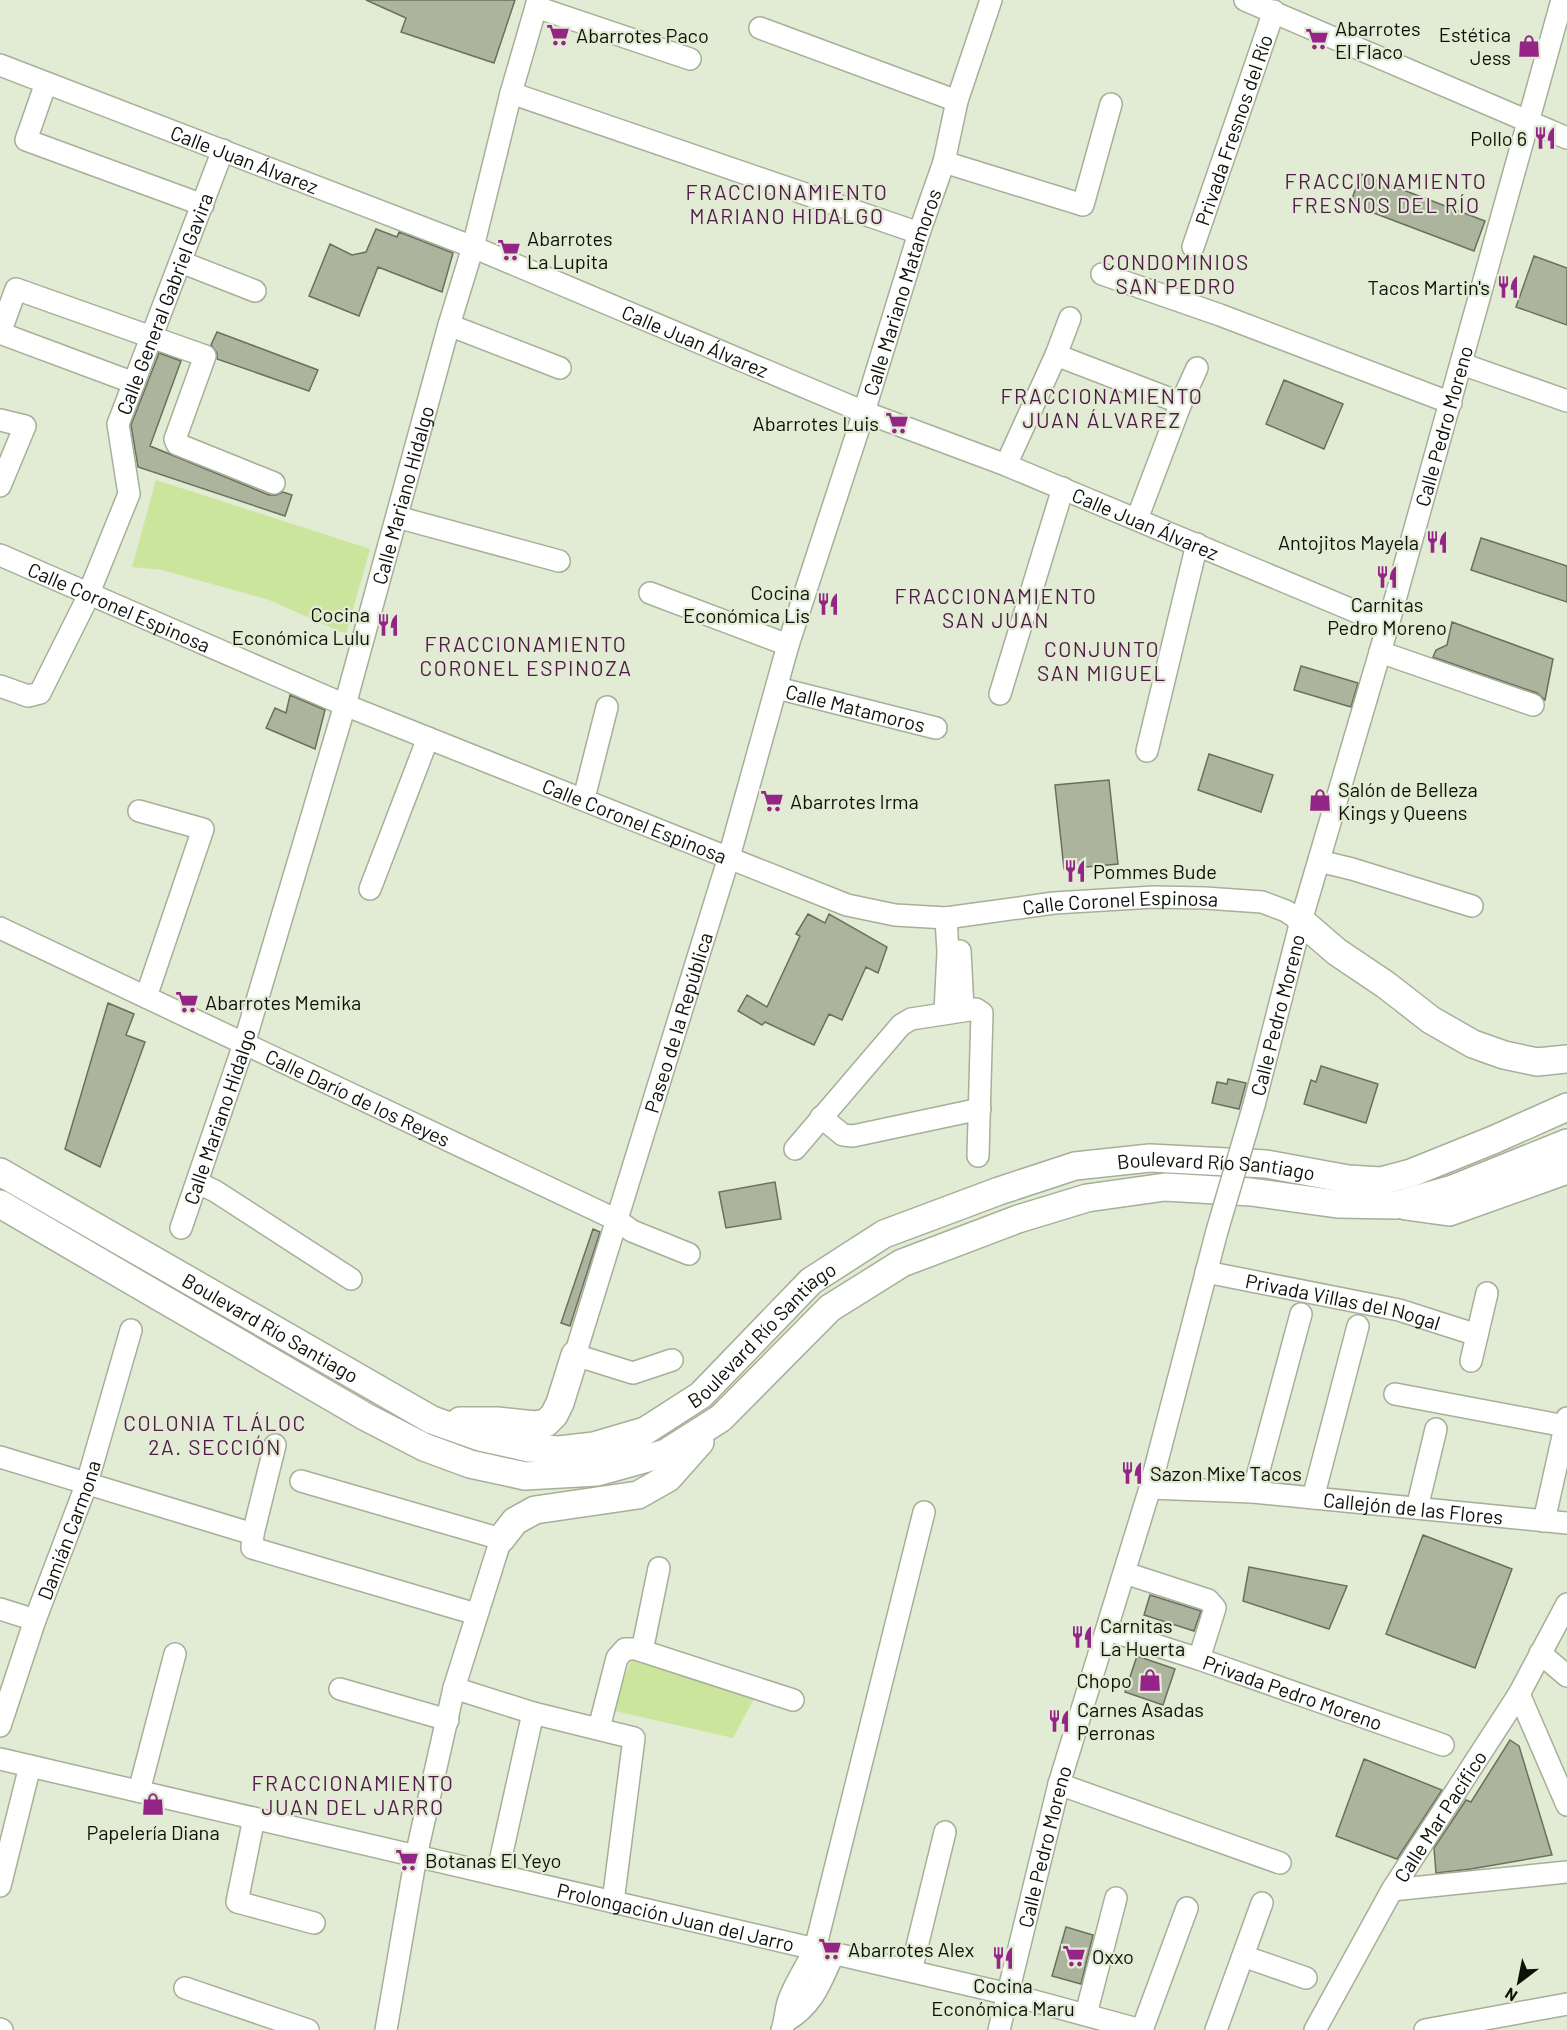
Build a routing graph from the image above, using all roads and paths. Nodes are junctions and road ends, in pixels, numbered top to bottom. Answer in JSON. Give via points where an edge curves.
{"nodes":[{"id":1,"x":991,"y":0,"type":"edge"},
{"id":2,"x":1245,"y":0,"type":"edge"},
{"id":3,"x":1562,"y":0,"type":"edge"},
{"id":4,"x":537,"y":4,"type":"edge"},
{"id":5,"x":1274,"y":11,"type":"junction"},
{"id":6,"x":760,"y":28,"type":"dead end"},
{"id":7,"x":690,"y":59,"type":"dead end"},
{"id":8,"x":0,"y":65,"type":"edge"},
{"id":9,"x":46,"y":83,"type":"junction"},
{"id":10,"x":511,"y":93,"type":"junction"},
{"id":11,"x":957,"y":101,"type":"junction"},
{"id":12,"x":1111,"y":104,"type":"dead end"},
{"id":13,"x":1527,"y":122,"type":"junction"},
{"id":14,"x":1567,"y":138,"type":"edge"},
{"id":15,"x":224,"y":150,"type":"junction"},
{"id":16,"x":944,"y":162,"type":"junction"},
{"id":17,"x":203,"y":205,"type":"junction"},
{"id":18,"x":919,"y":233,"type":"junction"},
{"id":19,"x":1193,"y":247,"type":"dead end"},
{"id":20,"x":473,"y":248,"type":"junction"},
{"id":21,"x":181,"y":262,"type":"junction"},
{"id":22,"x":1102,"y":273,"type":"dead end"},
{"id":23,"x":255,"y":291,"type":"dead end"},
{"id":24,"x":1070,"y":318,"type":"dead end"},
{"id":25,"x":449,"y":325,"type":"junction"},
{"id":26,"x":0,"y":333,"type":"edge"},
{"id":27,"x":152,"y":337,"type":"junction"},
{"id":28,"x":1056,"y":355,"type":"junction"},
{"id":29,"x":1462,"y":364,"type":"junction"},
{"id":30,"x":560,"y":368,"type":"dead end"},
{"id":31,"x":1197,"y":368,"type":"dead end"},
{"id":32,"x":134,"y":383,"type":"junction"},
{"id":33,"x":1567,"y":401,"type":"edge"},
{"id":34,"x":1181,"y":403,"type":"junction"},
{"id":35,"x":1451,"y":403,"type":"junction"},
{"id":36,"x":864,"y":412,"type":"junction"},
{"id":37,"x":0,"y":420,"type":"edge"},
{"id":38,"x":1006,"y":465,"type":"junction"},
{"id":39,"x":274,"y":483,"type":"dead end"},
{"id":40,"x":0,"y":486,"type":"edge"},
{"id":41,"x":1063,"y":488,"type":"junction"},
{"id":42,"x":398,"y":517,"type":"junction"},
{"id":43,"x":1137,"y":519,"type":"junction"},
{"id":44,"x":1197,"y":544,"type":"junction"},
{"id":45,"x":0,"y":555,"type":"edge"},
{"id":46,"x":559,"y":561,"type":"dead end"},
{"id":47,"x":650,"y":593,"type":"dead end"},
{"id":48,"x":89,"y":594,"type":"junction"},
{"id":49,"x":1389,"y":625,"type":"junction"},
{"id":50,"x":788,"y":645,"type":"junction"},
{"id":51,"x":1380,"y":652,"type":"junction"},
{"id":52,"x":0,"y":686,"type":"edge"},
{"id":53,"x":777,"y":688,"type":"junction"},
{"id":54,"x":1000,"y":694,"type":"dead end"},
{"id":55,"x":345,"y":705,"type":"junction"},
{"id":56,"x":1533,"y":705,"type":"dead end"},
{"id":57,"x":607,"y":707,"type":"dead end"},
{"id":58,"x":936,"y":728,"type":"dead end"},
{"id":59,"x":428,"y":738,"type":"junction"},
{"id":60,"x":1147,"y":751,"type":"dead end"},
{"id":61,"x":584,"y":798,"type":"junction"},
{"id":62,"x":139,"y":811,"type":"dead end"},
{"id":63,"x":729,"y":857,"type":"junction"},
{"id":64,"x":1319,"y":861,"type":"junction"},
{"id":65,"x":370,"y":889,"type":"dead end"},
{"id":66,"x":1472,"y":906,"type":"dead end"},
{"id":67,"x":953,"y":918,"type":"junction"},
{"id":68,"x":1301,"y":921,"type":"junction"},
{"id":69,"x":0,"y":928,"type":"edge"},
{"id":70,"x":146,"y":998,"type":"junction"},
{"id":71,"x":954,"y":1011,"type":"junction"},
{"id":72,"x":244,"y":1044,"type":"junction"},
{"id":73,"x":1567,"y":1059,"type":"edge"},
{"id":74,"x":1567,"y":1107,"type":"edge"},
{"id":75,"x":980,"y":1109,"type":"junction"},
{"id":76,"x":821,"y":1117,"type":"junction"},
{"id":77,"x":1567,"y":1143,"type":"edge"},
{"id":78,"x":795,"y":1149,"type":"dead end"},
{"id":79,"x":978,"y":1156,"type":"dead end"},
{"id":80,"x":1567,"y":1170,"type":"edge"},
{"id":81,"x":0,"y":1172,"type":"edge"},
{"id":82,"x":198,"y":1183,"type":"junction"},
{"id":83,"x":0,"y":1204,"type":"edge"},
{"id":84,"x":1396,"y":1205,"type":"junction"},
{"id":85,"x":617,"y":1220,"type":"junction"},
{"id":86,"x":181,"y":1228,"type":"dead end"},
{"id":87,"x":689,"y":1254,"type":"dead end"},
{"id":88,"x":1206,"y":1272,"type":"junction"},
{"id":89,"x":351,"y":1279,"type":"dead end"},
{"id":90,"x":1487,"y":1293,"type":"dead end"},
{"id":91,"x":1302,"y":1314,"type":"dead end"},
{"id":92,"x":1358,"y":1326,"type":"dead end"},
{"id":93,"x":131,"y":1330,"type":"dead end"},
{"id":94,"x":1477,"y":1335,"type":"junction"},
{"id":95,"x":575,"y":1355,"type":"junction"},
{"id":96,"x":672,"y":1360,"type":"dead end"},
{"id":97,"x":1472,"y":1361,"type":"dead end"},
{"id":98,"x":1395,"y":1394,"type":"dead end"},
{"id":99,"x":721,"y":1418,"type":"junction"},
{"id":100,"x":432,"y":1420,"type":"junction"},
{"id":101,"x":1566,"y":1422,"type":"edge"},
{"id":102,"x":1437,"y":1429,"type":"dead end"},
{"id":103,"x":275,"y":1445,"type":"dead end"},
{"id":104,"x":0,"y":1456,"type":"edge"},
{"id":105,"x":302,"y":1481,"type":"dead end"},
{"id":106,"x":87,"y":1483,"type":"junction"},
{"id":107,"x":1150,"y":1488,"type":"junction"},
{"id":108,"x":1253,"y":1492,"type":"junction"},
{"id":109,"x":1313,"y":1498,"type":"junction"},
{"id":110,"x":1417,"y":1508,"type":"junction"},
{"id":111,"x":924,"y":1512,"type":"dead end"},
{"id":112,"x":1544,"y":1521,"type":"junction"},
{"id":113,"x":1567,"y":1523,"type":"edge"},
{"id":114,"x":253,"y":1534,"type":"junction"},
{"id":115,"x":501,"y":1539,"type":"junction"},
{"id":116,"x":659,"y":1568,"type":"dead end"},
{"id":117,"x":1125,"y":1573,"type":"junction"},
{"id":118,"x":1567,"y":1604,"type":"edge"},
{"id":119,"x":0,"y":1609,"type":"edge"},
{"id":120,"x":476,"y":1614,"type":"junction"},
{"id":121,"x":35,"y":1620,"type":"junction"},
{"id":122,"x":1108,"y":1630,"type":"junction"},
{"id":123,"x":642,"y":1651,"type":"junction"},
{"id":124,"x":1540,"y":1653,"type":"junction"},
{"id":125,"x":175,"y":1654,"type":"dead end"},
{"id":126,"x":1199,"y":1659,"type":"junction"},
{"id":127,"x":1567,"y":1676,"type":"edge"},
{"id":128,"x":454,"y":1688,"type":"junction"},
{"id":129,"x":340,"y":1689,"type":"dead end"},
{"id":130,"x":1519,"y":1694,"type":"junction"},
{"id":131,"x":794,"y":1700,"type":"dead end"},
{"id":132,"x":533,"y":1713,"type":"junction"},
{"id":133,"x":448,"y":1720,"type":"junction"},
{"id":134,"x":0,"y":1726,"type":"edge"},
{"id":135,"x":599,"y":1728,"type":"junction"},
{"id":136,"x":1443,"y":1745,"type":"dead end"},
{"id":137,"x":0,"y":1759,"type":"edge"},
{"id":138,"x":30,"y":1766,"type":"junction"},
{"id":139,"x":1059,"y":1784,"type":"junction"},
{"id":140,"x":139,"y":1791,"type":"junction"},
{"id":141,"x":1567,"y":1806,"type":"edge"},
{"id":142,"x":254,"y":1818,"type":"junction"},
{"id":143,"x":945,"y":1832,"type":"dead end"},
{"id":144,"x":416,"y":1856,"type":"junction"},
{"id":145,"x":1280,"y":1863,"type":"dead end"},
{"id":146,"x":1567,"y":1872,"type":"edge"},
{"id":147,"x":497,"y":1875,"type":"junction"},
{"id":148,"x":0,"y":1886,"type":"edge"},
{"id":149,"x":1392,"y":1890,"type":"junction"},
{"id":150,"x":1116,"y":1898,"type":"dead end"},
{"id":151,"x":613,"y":1902,"type":"junction"},
{"id":152,"x":1263,"y":1903,"type":"dead end"},
{"id":153,"x":1187,"y":1908,"type":"dead end"},
{"id":154,"x":314,"y":1923,"type":"dead end"},
{"id":155,"x":825,"y":1951,"type":"junction"},
{"id":156,"x":1243,"y":1956,"type":"junction"},
{"id":157,"x":911,"y":1971,"type":"junction"},
{"id":158,"x":1306,"y":1978,"type":"dead end"},
{"id":159,"x":185,"y":1988,"type":"dead end"},
{"id":160,"x":1008,"y":1994,"type":"junction"},
{"id":161,"x":1567,"y":2004,"type":"edge"},
{"id":162,"x":1086,"y":2014,"type":"junction"},
{"id":163,"x":784,"y":2025,"type":"edge"},
{"id":164,"x":308,"y":2030,"type":"edge"},
{"id":165,"x":386,"y":2030,"type":"edge"},
{"id":166,"x":999,"y":2030,"type":"edge"},
{"id":167,"x":1142,"y":2030,"type":"edge"},
{"id":168,"x":1216,"y":2030,"type":"edge"},
{"id":169,"x":1315,"y":2030,"type":"edge"},
{"id":170,"x":1425,"y":2030,"type":"edge"}],
"edges":[{"from":1,"to":11,"type":"street","name":"Calle Mariano Matamoros"},
{"from":2,"to":5,"type":"street"},
{"from":3,"to":13,"type":"street","name":"Calle Pedro Moreno"},
{"from":4,"to":7,"type":"street"},
{"from":4,"to":10,"type":"street","name":"Calle Mariano Hidalgo"},
{"from":5,"to":13,"type":"street"},
{"from":5,"to":19,"type":"street","name":"Privada Fresnos del Río"},
{"from":6,"to":11,"type":"street"},
{"from":8,"to":9,"type":"street","name":"Calle Juan Álvarez"},
{"from":9,"to":15,"type":"street","name":"Calle Juan Álvarez"},
{"from":9,"to":17,"type":"street","via":[[26,140]]},
{"from":10,"to":18,"type":"street"},
{"from":10,"to":20,"type":"street","name":"Calle Mariano Hidalgo"},
{"from":11,"to":16,"type":"street","name":"Calle Mariano Matamoros"},
{"from":12,"to":16,"type":"street","via":[[1083,204]]},
{"from":13,"to":14,"type":"street"},
{"from":13,"to":29,"type":"street","name":"Calle Pedro Moreno"},
{"from":15,"to":17,"type":"street","name":"Calle General Gabriel Gavira"},
{"from":15,"to":20,"type":"street","name":"Calle Juan Álvarez"},
{"from":16,"to":18,"type":"street","name":"Calle Mariano Matamoros"},
{"from":17,"to":21,"type":"street","name":"Calle General Gabriel Gavira"},
{"from":18,"to":36,"type":"street","name":"Calle Mariano Matamoros"},
{"from":20,"to":25,"type":"street","name":"Calle Mariano Hidalgo"},
{"from":20,"to":36,"type":"street","name":"Calle Juan Álvarez"},
{"from":21,"to":23,"type":"street"},
{"from":21,"to":27,"type":"street","name":"Calle General Gabriel Gavira"},
{"from":22,"to":35,"type":"street"},
{"from":24,"to":28,"type":"street"},
{"from":25,"to":30,"type":"street"},
{"from":25,"to":42,"type":"street","name":"Calle Mariano Hidalgo"},
{"from":26,"to":27,"type":"street","via":[[16,290]]},
{"from":26,"to":32,"type":"street"},
{"from":27,"to":32,"type":"street","name":"Calle General Gabriel Gavira"},
{"from":27,"to":39,"type":"street","via":[[205,356],[177,444]]},
{"from":28,"to":34,"type":"street"},
{"from":28,"to":38,"type":"street"},
{"from":29,"to":33,"type":"street"},
{"from":29,"to":35,"type":"street","name":"Calle Pedro Moreno"},
{"from":31,"to":34,"type":"street"},
{"from":32,"to":48,"type":"street","name":"Calle General Gabriel Gavira","via":[[118,424],[129,494]]},
{"from":34,"to":43,"type":"street"},
{"from":35,"to":49,"type":"street","name":"Calle Pedro Moreno"},
{"from":36,"to":38,"type":"street","name":"Calle Juan Álvarez"},
{"from":36,"to":50,"type":"street","name":"Calle Mariano Matamoros"},
{"from":37,"to":40,"type":"street","via":[[25,426]]},
{"from":38,"to":41,"type":"street","name":"Calle Juan Álvarez"},
{"from":41,"to":43,"type":"street","name":"Calle Juan Álvarez"},
{"from":41,"to":54,"type":"street"},
{"from":42,"to":46,"type":"street"},
{"from":42,"to":55,"type":"street","name":"Calle Mariano Hidalgo"},
{"from":43,"to":44,"type":"street","name":"Calle Juan Álvarez"},
{"from":44,"to":49,"type":"street","name":"Calle Juan Álvarez"},
{"from":44,"to":60,"type":"street"},
{"from":45,"to":48,"type":"street","name":"Calle Coronel Espinosa"},
{"from":47,"to":50,"type":"street"},
{"from":48,"to":52,"type":"street","name":"Calle General Gabriel Gavira","via":[[40,693],[28,696]]},
{"from":48,"to":55,"type":"street","name":"Calle Coronel Espinosa"},
{"from":49,"to":51,"type":"street","name":"Calle Pedro Moreno"},
{"from":50,"to":53,"type":"street","name":"Calle Mariano Matamoros"},
{"from":51,"to":56,"type":"street"},
{"from":51,"to":64,"type":"street","name":"Calle Pedro Moreno"},
{"from":53,"to":58,"type":"street","name":"Calle Matamoros"},
{"from":53,"to":63,"type":"street","name":"Paseo de la República"},
{"from":55,"to":59,"type":"street","name":"Calle Coronel Espinosa"},
{"from":55,"to":72,"type":"street","name":"Calle Mariano Hidalgo"},
{"from":57,"to":61,"type":"street"},
{"from":59,"to":61,"type":"street","name":"Calle Coronel Espinosa"},
{"from":59,"to":65,"type":"street"},
{"from":61,"to":63,"type":"street","name":"Calle Coronel Espinosa"},
{"from":62,"to":70,"type":"street","via":[[203,829]]},
{"from":63,"to":67,"type":"street","name":"Calle Coronel Espinosa","via":[[847,905],[895,915]]},
{"from":63,"to":85,"type":"street","name":"Paseo de la República"},
{"from":64,"to":66,"type":"street"},
{"from":64,"to":68,"type":"street","name":"Calle Pedro Moreno"},
{"from":67,"to":68,"type":"street","name":"Calle Coronel Espinosa","via":[[1054,903],[1154,897],[1262,902]]},
{"from":67,"to":71,"type":"street"},
{"from":68,"to":73,"type":"main road","via":[[1431,1020],[1473,1044],[1538,1062]]},
{"from":68,"to":88,"type":"street","name":"Calle Pedro Moreno","bridge":true},
{"from":69,"to":70,"type":"street","name":"Calle Darío de los Reyes"},
{"from":70,"to":72,"type":"street","name":"Calle Darío de los Reyes"},
{"from":71,"to":75,"type":"street","via":[[976,1009],[982,1013]]},
{"from":71,"to":76,"type":"street","via":[[911,1019],[901,1025]]},
{"from":72,"to":82,"type":"street","name":"Calle Mariano Hidalgo"},
{"from":72,"to":85,"type":"street","name":"Calle Darío de los Reyes"},
{"from":74,"to":100,"type":"main road","name":"Boulevard Río Santiago","via":[[1411,1173],[1381,1181],[1266,1164],[1150,1158],[1075,1166],[884,1234],[811,1281],[701,1395],[645,1431],[594,1446],[559,1450],[480,1437]]},
{"from":75,"to":76,"type":"street","via":[[853,1136],[843,1135]]},
{"from":75,"to":79,"type":"street"},
{"from":76,"to":78,"type":"street"},
{"from":77,"to":84,"type":"main road","name":"Boulevard Río Santiago","via":[[1454,1189]]},
{"from":80,"to":84,"type":"main road","via":[[1449,1212]]},
{"from":81,"to":100,"type":"main road","name":"Boulevard Río Santiago"},
{"from":82,"to":86,"type":"street","name":"Calle Mariano Hidalgo"},
{"from":82,"to":89,"type":"street"},
{"from":83,"to":99,"type":"main road","name":"Boulevard Río Santiago","via":[[366,1417],[424,1448],[470,1464],[525,1476],[597,1472],[666,1453]]},
{"from":84,"to":99,"type":"main road","name":"Boulevard Río Santiago","via":[[1337,1204],[1251,1192],[1165,1187],[1087,1198],[1028,1216],[902,1263],[830,1308]]},
{"from":85,"to":87,"type":"street","name":"Calle Darío de los Reyes","via":[[632,1231]]},
{"from":85,"to":95,"type":"street","name":"Paseo de la República"},
{"from":88,"to":94,"type":"street","name":"Privada Villas del Nogal","via":[[1399,1310]]},
{"from":88,"to":107,"type":"street","name":"Calle Pedro Moreno"},
{"from":90,"to":94,"type":"street"},
{"from":91,"to":108,"type":"street"},
{"from":92,"to":109,"type":"street"},
{"from":93,"to":106,"type":"street","name":"Damián Carmona"},
{"from":94,"to":97,"type":"street"},
{"from":95,"to":96,"type":"street","via":[[633,1373]]},
{"from":95,"to":100,"type":"main road","via":[[560,1403],[546,1423]]},
{"from":98,"to":101,"type":"street"},
{"from":99,"to":115,"type":"main road","via":[[668,1478],[638,1495],[535,1510],[515,1521]]},
{"from":101,"to":112,"type":"street"},
{"from":102,"to":110,"type":"street"},
{"from":103,"to":114,"type":"street"},
{"from":104,"to":106,"type":"street"},
{"from":105,"to":115,"type":"street"},
{"from":106,"to":114,"type":"street"},
{"from":106,"to":121,"type":"street","name":"Damián Carmona"},
{"from":107,"to":108,"type":"street","name":"Callejón de las Flores"},
{"from":107,"to":117,"type":"street","name":"Calle Pedro Moreno"},
{"from":108,"to":109,"type":"street","name":"Callejón de las Flores"},
{"from":109,"to":110,"type":"street","name":"Callejón de las Flores"},
{"from":110,"to":112,"type":"street","name":"Callejón de las Flores"},
{"from":111,"to":155,"type":"street"},
{"from":112,"to":113,"type":"street","name":"Callejón de las Flores"},
{"from":114,"to":120,"type":"street","via":[[252,1548]]},
{"from":115,"to":120,"type":"street"},
{"from":116,"to":123,"type":"street"},
{"from":117,"to":122,"type":"street","name":"Calle Pedro Moreno"},
{"from":117,"to":126,"type":"street","via":[[1208,1600],[1215,1608]]},
{"from":118,"to":124,"type":"street","name":"Calle Mar Pacífico"},
{"from":119,"to":121,"type":"street"},
{"from":120,"to":128,"type":"street"},
{"from":121,"to":134,"type":"street","name":"Damián Carmona"},
{"from":122,"to":126,"type":"street","name":"Privada Pedro Moreno"},
{"from":122,"to":139,"type":"street","name":"Calle Pedro Moreno"},
{"from":123,"to":131,"type":"street"},
{"from":123,"to":135,"type":"street","via":[[625,1649],[617,1658]]},
{"from":124,"to":127,"type":"street"},
{"from":124,"to":130,"type":"street","name":"Calle Mar Pacífico"},
{"from":125,"to":140,"type":"street"},
{"from":126,"to":136,"type":"street","name":"Privada Pedro Moreno"},
{"from":128,"to":132,"type":"street"},
{"from":128,"to":133,"type":"street"},
{"from":129,"to":133,"type":"street"},
{"from":130,"to":141,"type":"street"},
{"from":130,"to":149,"type":"street","name":"Calle Mar Pacífico"},
{"from":132,"to":135,"type":"street"},
{"from":132,"to":147,"type":"street"},
{"from":133,"to":144,"type":"street"},
{"from":135,"to":151,"type":"street","via":[[634,1738]]},
{"from":137,"to":138,"type":"street","name":"Prolongación Juan del Jarro"},
{"from":138,"to":140,"type":"street","name":"Prolongación Juan del Jarro"},
{"from":138,"to":148,"type":"street"},
{"from":139,"to":145,"type":"street"},
{"from":139,"to":160,"type":"street","name":"Calle Pedro Moreno"},
{"from":140,"to":142,"type":"street","name":"Prolongación Juan del Jarro"},
{"from":142,"to":144,"type":"street","name":"Prolongación Juan del Jarro"},
{"from":142,"to":154,"type":"street","via":[[237,1902]]},
{"from":143,"to":157,"type":"street"},
{"from":144,"to":147,"type":"street","name":"Prolongación Juan del Jarro"},
{"from":144,"to":165,"type":"street"},
{"from":146,"to":149,"type":"street"},
{"from":147,"to":151,"type":"street","name":"Prolongación Juan del Jarro"},
{"from":149,"to":169,"type":"street","name":"Calle Mar Pacífico"},
{"from":150,"to":162,"type":"street"},
{"from":151,"to":155,"type":"street","name":"Prolongación Juan del Jarro"},
{"from":152,"to":156,"type":"street"},
{"from":153,"to":167,"type":"street"},
{"from":155,"to":157,"type":"street","name":"Prolongación Juan del Jarro"},
{"from":155,"to":163,"type":"street","via":[[814,1994],[805,2008]]},
{"from":156,"to":158,"type":"street"},
{"from":156,"to":168,"type":"street"},
{"from":157,"to":160,"type":"street","name":"Prolongación Juan del Jarro"},
{"from":159,"to":164,"type":"street"},
{"from":160,"to":162,"type":"street","name":"Prolongación Juan del Jarro"},
{"from":160,"to":166,"type":"street","name":"Calle Pedro Moreno"},
{"from":161,"to":170,"type":"street"},
{"from":162,"to":167,"type":"street","name":"Prolongación Juan del Jarro"}]}
